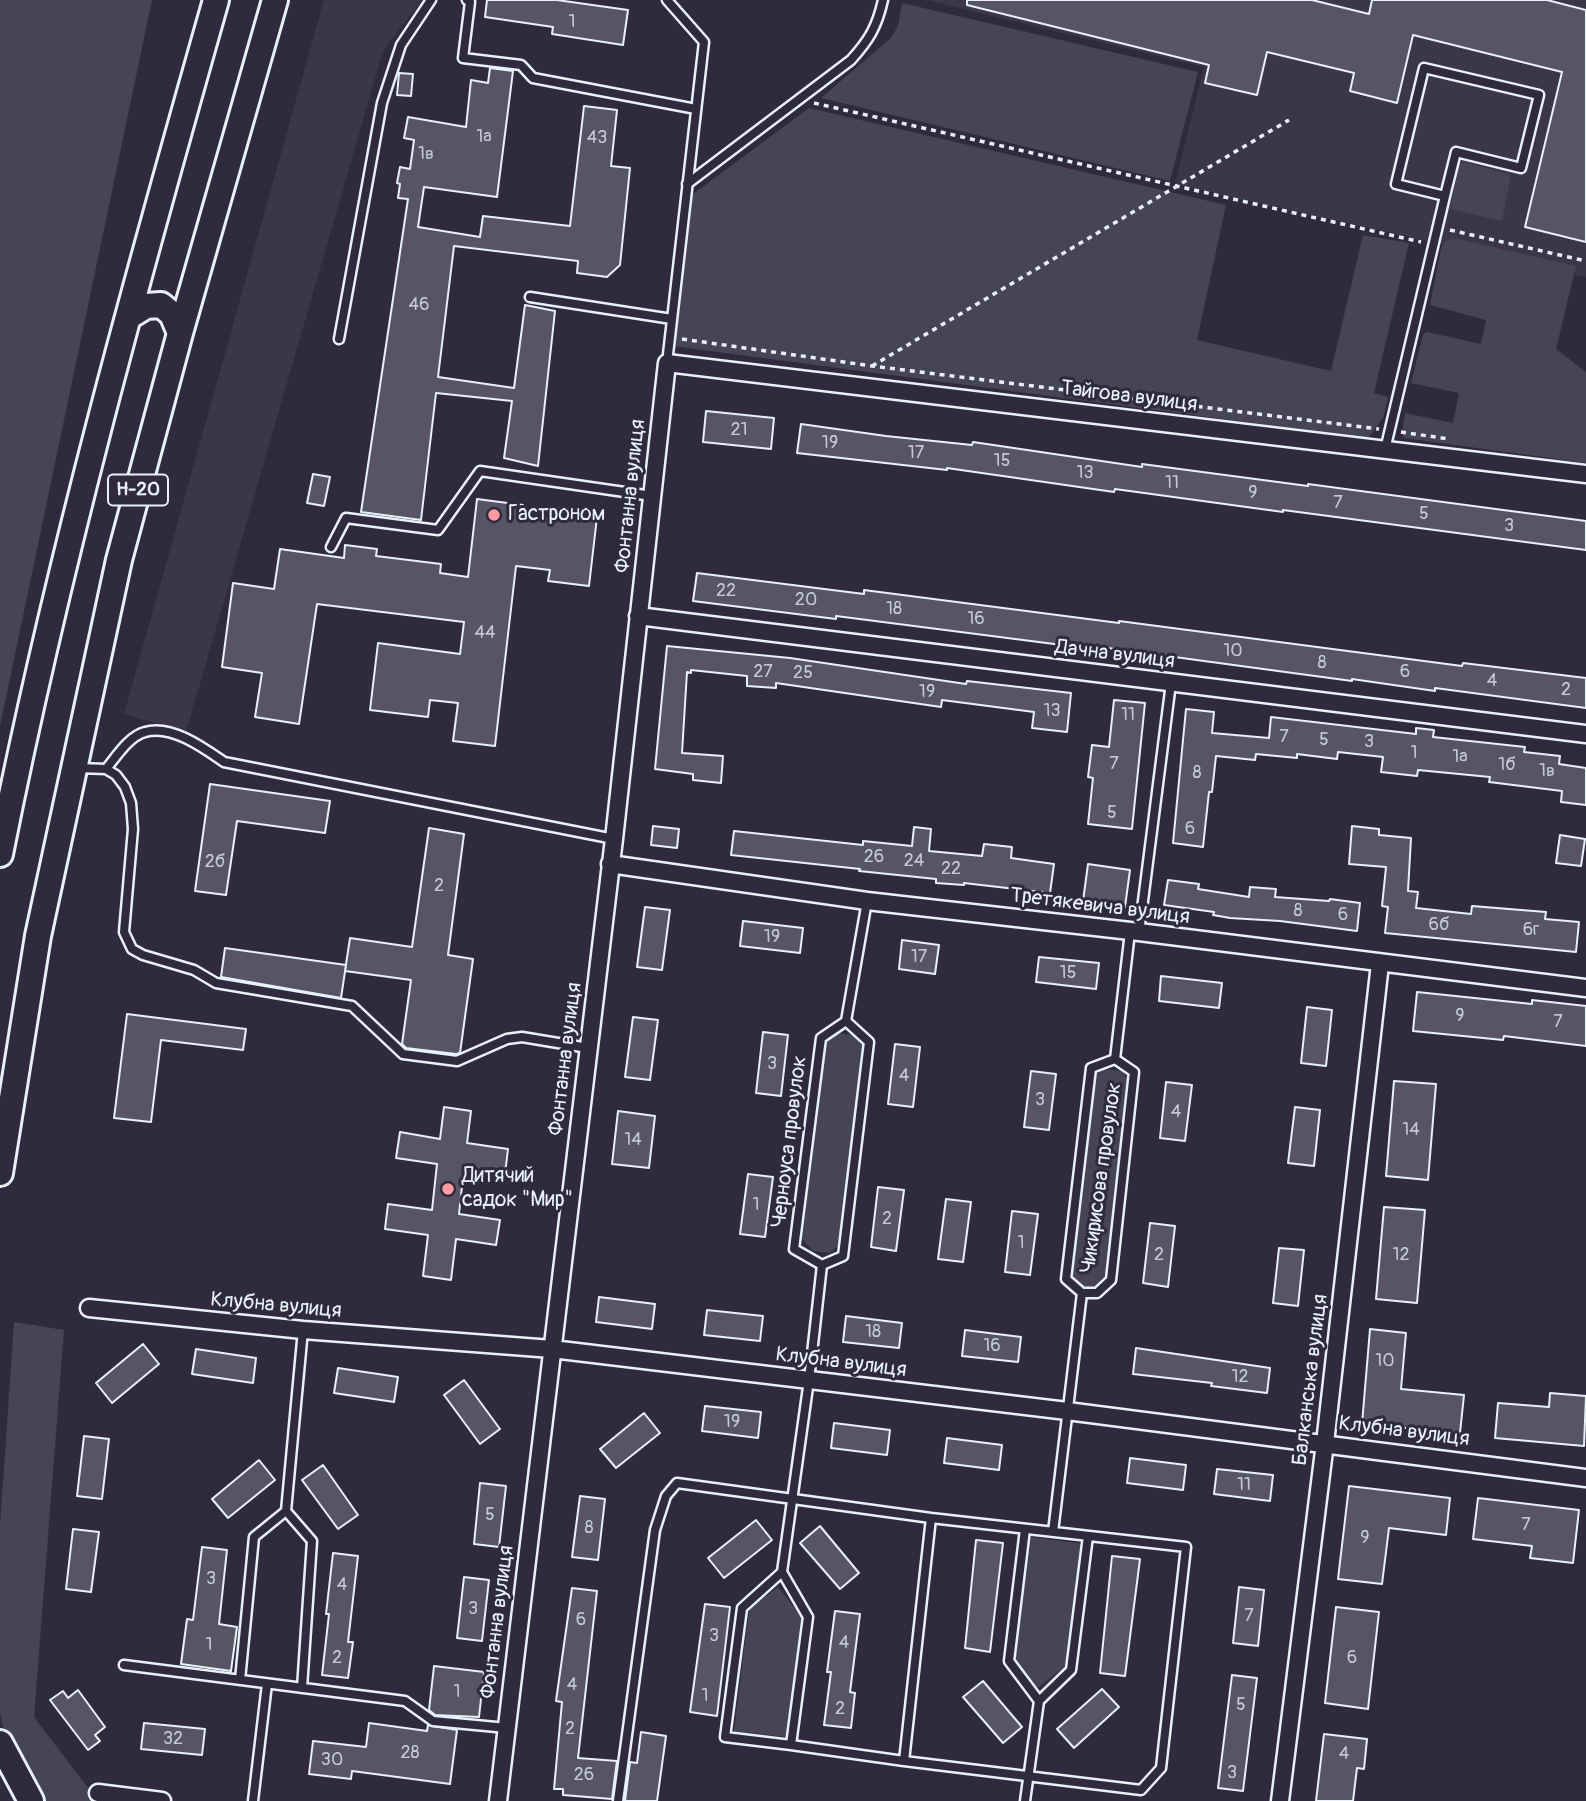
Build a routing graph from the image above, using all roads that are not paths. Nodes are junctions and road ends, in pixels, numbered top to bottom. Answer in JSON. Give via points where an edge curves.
{"nodes":[{"id":1,"x":216,"y":0,"type":"edge"},
{"id":2,"x":275,"y":0,"type":"edge"},
{"id":3,"x":431,"y":0,"type":"edge"},
{"id":4,"x":467,"y":0,"type":"edge"},
{"id":5,"x":667,"y":0,"type":"edge"},
{"id":6,"x":883,"y":0,"type":"edge"},
{"id":7,"x":696,"y":109,"type":"junction"},
{"id":8,"x":687,"y":184,"type":"junction"},
{"id":9,"x":1445,"y":196,"type":"junction"},
{"id":10,"x":530,"y":297,"type":"dead end"},
{"id":11,"x":128,"y":317,"type":"junction"},
{"id":12,"x":672,"y":319,"type":"junction"},
{"id":13,"x":180,"y":333,"type":"junction"},
{"id":14,"x":339,"y":339,"type":"dead end"},
{"id":15,"x":667,"y":363,"type":"junction"},
{"id":16,"x":1385,"y":450,"type":"junction"},
{"id":17,"x":1586,"y":474,"type":"edge"},
{"id":18,"x":652,"y":496,"type":"junction"},
{"id":19,"x":331,"y":547,"type":"dead end"},
{"id":20,"x":638,"y":617,"type":"junction"},
{"id":21,"x":1171,"y":683,"type":"junction"},
{"id":22,"x":1586,"y":734,"type":"edge"},
{"id":23,"x":73,"y":768,"type":"junction"},
{"id":24,"x":106,"y":769,"type":"junction"},
{"id":25,"x":614,"y":839,"type":"junction"},
{"id":26,"x":0,"y":854,"type":"edge"},
{"id":27,"x":610,"y":864,"type":"junction"},
{"id":28,"x":867,"y":901,"type":"junction"},
{"id":29,"x":1135,"y":932,"type":"junction"},
{"id":30,"x":1380,"y":964,"type":"junction"},
{"id":31,"x":1586,"y":988,"type":"edge"},
{"id":32,"x":846,"y":1021,"type":"junction"},
{"id":33,"x":588,"y":1048,"type":"junction"},
{"id":34,"x":1115,"y":1059,"type":"junction"},
{"id":35,"x":0,"y":1173,"type":"edge"},
{"id":36,"x":822,"y":1265,"type":"junction"},
{"id":37,"x":1083,"y":1293,"type":"junction"},
{"id":38,"x":89,"y":1308,"type":"dead end"},
{"id":39,"x":303,"y":1330,"type":"junction"},
{"id":40,"x":552,"y":1349,"type":"junction"},
{"id":41,"x":809,"y":1380,"type":"junction"},
{"id":42,"x":1068,"y":1411,"type":"junction"},
{"id":43,"x":1325,"y":1443,"type":"junction"},
{"id":44,"x":1586,"y":1478,"type":"edge"},
{"id":45,"x":792,"y":1499,"type":"junction"},
{"id":46,"x":286,"y":1511,"type":"junction"},
{"id":47,"x":931,"y":1518,"type":"junction"},
{"id":48,"x":1025,"y":1529,"type":"junction"},
{"id":49,"x":1053,"y":1532,"type":"junction"},
{"id":50,"x":1088,"y":1536,"type":"junction"},
{"id":51,"x":782,"y":1572,"type":"junction"},
{"id":52,"x":124,"y":1665,"type":"dead end"},
{"id":53,"x":240,"y":1680,"type":"junction"},
{"id":54,"x":267,"y":1684,"type":"junction"},
{"id":55,"x":302,"y":1688,"type":"junction"},
{"id":56,"x":1039,"y":1701,"type":"junction"},
{"id":57,"x":507,"y":1728,"type":"junction"},
{"id":58,"x":0,"y":1742,"type":"edge"},
{"id":59,"x":791,"y":1745,"type":"junction"},
{"id":60,"x":904,"y":1761,"type":"junction"},
{"id":61,"x":1028,"y":1774,"type":"junction"},
{"id":62,"x":98,"y":1793,"type":"dead end"},
{"id":63,"x":32,"y":1801,"type":"edge"},
{"id":64,"x":162,"y":1801,"type":"edge"},
{"id":65,"x":253,"y":1801,"type":"edge"},
{"id":66,"x":498,"y":1801,"type":"edge"},
{"id":67,"x":618,"y":1801,"type":"edge"},
{"id":68,"x":1026,"y":1801,"type":"edge"},
{"id":69,"x":1280,"y":1801,"type":"edge"}],
"edges":[{"from":1,"to":11,"type":"main road","number":"Н-20"},
{"from":2,"to":13,"type":"main road","number":"Н-20"},
{"from":3,"to":14,"type":"lane","via":[[401,45],[382,103]]},
{"from":4,"to":7,"type":"lane","via":[[463,58],[521,65],[533,78]]},
{"from":5,"to":7,"type":"lane","via":[[704,42]]},
{"from":6,"to":8,"type":"lane","via":[[877,23],[851,60]]},
{"from":7,"to":8,"type":"lane"},
{"from":8,"to":12,"type":"lane"},
{"from":9,"to":9,"type":"lane","via":[[1456,152],[1521,168],[1539,95],[1424,68],[1396,184]]},
{"from":9,"to":16,"type":"lane"},
{"from":10,"to":12,"type":"lane"},
{"from":11,"to":13,"type":"main road","via":[[146,306],[161,305],[172,314]]},
{"from":11,"to":26,"type":"main road","number":"Н-20","via":[[46,641]]},
{"from":12,"to":15,"type":"lane"},
{"from":13,"to":23,"type":"main road","number":"Н-20","via":[[119,560]]},
{"from":15,"to":16,"type":"street","name":"Тайгова вулиця"},
{"from":15,"to":18,"type":"street","name":"Фонтанна вулиця"},
{"from":16,"to":17,"type":"street","name":"Тайгова вулиця"},
{"from":18,"to":19,"type":"lane","via":[[480,471],[438,530],[346,518]]},
{"from":18,"to":20,"type":"street","name":"Фонтанна вулиця"},
{"from":20,"to":21,"type":"street","name":"Дачна вулиця"},
{"from":20,"to":25,"type":"street","name":"Фонтанна вулиця"},
{"from":21,"to":22,"type":"street","name":"Дачна вулиця"},
{"from":21,"to":29,"type":"lane","name":"Чикирисова провулок"},
{"from":23,"to":24,"type":"lane"},
{"from":23,"to":35,"type":"main road","number":"Н-20","via":[[38,936]]},
{"from":24,"to":25,"type":"lane","via":[[144,732],[170,733],[196,742],[224,762]]},
{"from":24,"to":33,"type":"lane","via":[[125,787],[131,803],[124,932],[132,949],[194,970],[216,983],[352,1006],[403,1054],[457,1061],[507,1038],[522,1037]]},
{"from":25,"to":27,"type":"street","name":"Фонтанна вулиця"},
{"from":27,"to":28,"type":"street","name":"Третякевича вулиця"},
{"from":27,"to":33,"type":"street","name":"Фонтанна вулиця"},
{"from":28,"to":29,"type":"street","name":"Третякевича вулиця"},
{"from":28,"to":32,"type":"lane"},
{"from":29,"to":30,"type":"street","name":"Третякевича вулиця"},
{"from":29,"to":34,"type":"lane","name":"Чикирисова провулок"},
{"from":30,"to":31,"type":"street","name":"Третякевича вулиця"},
{"from":30,"to":43,"type":"street","name":"Балканська вулиця"},
{"from":32,"to":36,"type":"lane","via":[[869,1042],[843,1256]]},
{"from":32,"to":36,"type":"lane","name":"Черноуса провулок","via":[[821,1038],[794,1249]]},
{"from":33,"to":40,"type":"street","name":"Фонтанна вулиця"},
{"from":34,"to":37,"type":"lane","name":"Чикирисова провулок","via":[[1091,1068],[1066,1279]]},
{"from":34,"to":37,"type":"lane","name":"Чикирисова провулок","via":[[1134,1072],[1111,1280],[1097,1293]]},
{"from":36,"to":41,"type":"lane"},
{"from":37,"to":42,"type":"lane","name":"Чикирисова провулок"},
{"from":38,"to":39,"type":"street","name":"Клубна вулиця"},
{"from":39,"to":40,"type":"street","name":"Клубна вулиця"},
{"from":39,"to":46,"type":"lane"},
{"from":40,"to":41,"type":"street","name":"Клубна вулиця"},
{"from":40,"to":57,"type":"street","name":"Фонтанна вулиця"},
{"from":41,"to":42,"type":"street","name":"Клубна вулиця"},
{"from":41,"to":45,"type":"lane"},
{"from":42,"to":43,"type":"street","name":"Клубна вулиця"},
{"from":42,"to":49,"type":"lane","name":"Чикирисова провулок"},
{"from":43,"to":44,"type":"street","name":"Клубна вулиця"},
{"from":43,"to":69,"type":"street","name":"Балканська вулиця"},
{"from":45,"to":47,"type":"lane"},
{"from":45,"to":51,"type":"lane"},
{"from":45,"to":67,"type":"lane","via":[[677,1483],[666,1496],[655,1530]]},
{"from":46,"to":53,"type":"lane","via":[[254,1537]]},
{"from":46,"to":55,"type":"lane","via":[[312,1541]]},
{"from":47,"to":48,"type":"lane"},
{"from":47,"to":60,"type":"lane"},
{"from":48,"to":49,"type":"lane"},
{"from":48,"to":56,"type":"lane","via":[[1009,1661]]},
{"from":49,"to":50,"type":"lane"},
{"from":50,"to":56,"type":"lane","via":[[1071,1670]]},
{"from":50,"to":61,"type":"lane","via":[[1185,1548],[1161,1768],[1141,1790]]},
{"from":51,"to":59,"type":"lane","via":[[808,1617]]},
{"from":51,"to":59,"type":"lane","via":[[743,1608],[725,1737]]},
{"from":52,"to":53,"type":"lane"},
{"from":53,"to":54,"type":"lane"},
{"from":54,"to":55,"type":"lane"},
{"from":54,"to":65,"type":"lane"},
{"from":55,"to":57,"type":"lane","via":[[405,1701],[433,1721]]},
{"from":56,"to":61,"type":"lane"},
{"from":57,"to":66,"type":"street","name":"Фонтанна вулиця"},
{"from":58,"to":63,"type":"main road"},
{"from":59,"to":60,"type":"lane"},
{"from":60,"to":61,"type":"lane"},
{"from":61,"to":68,"type":"lane"},
{"from":62,"to":64,"type":"street"}]}
